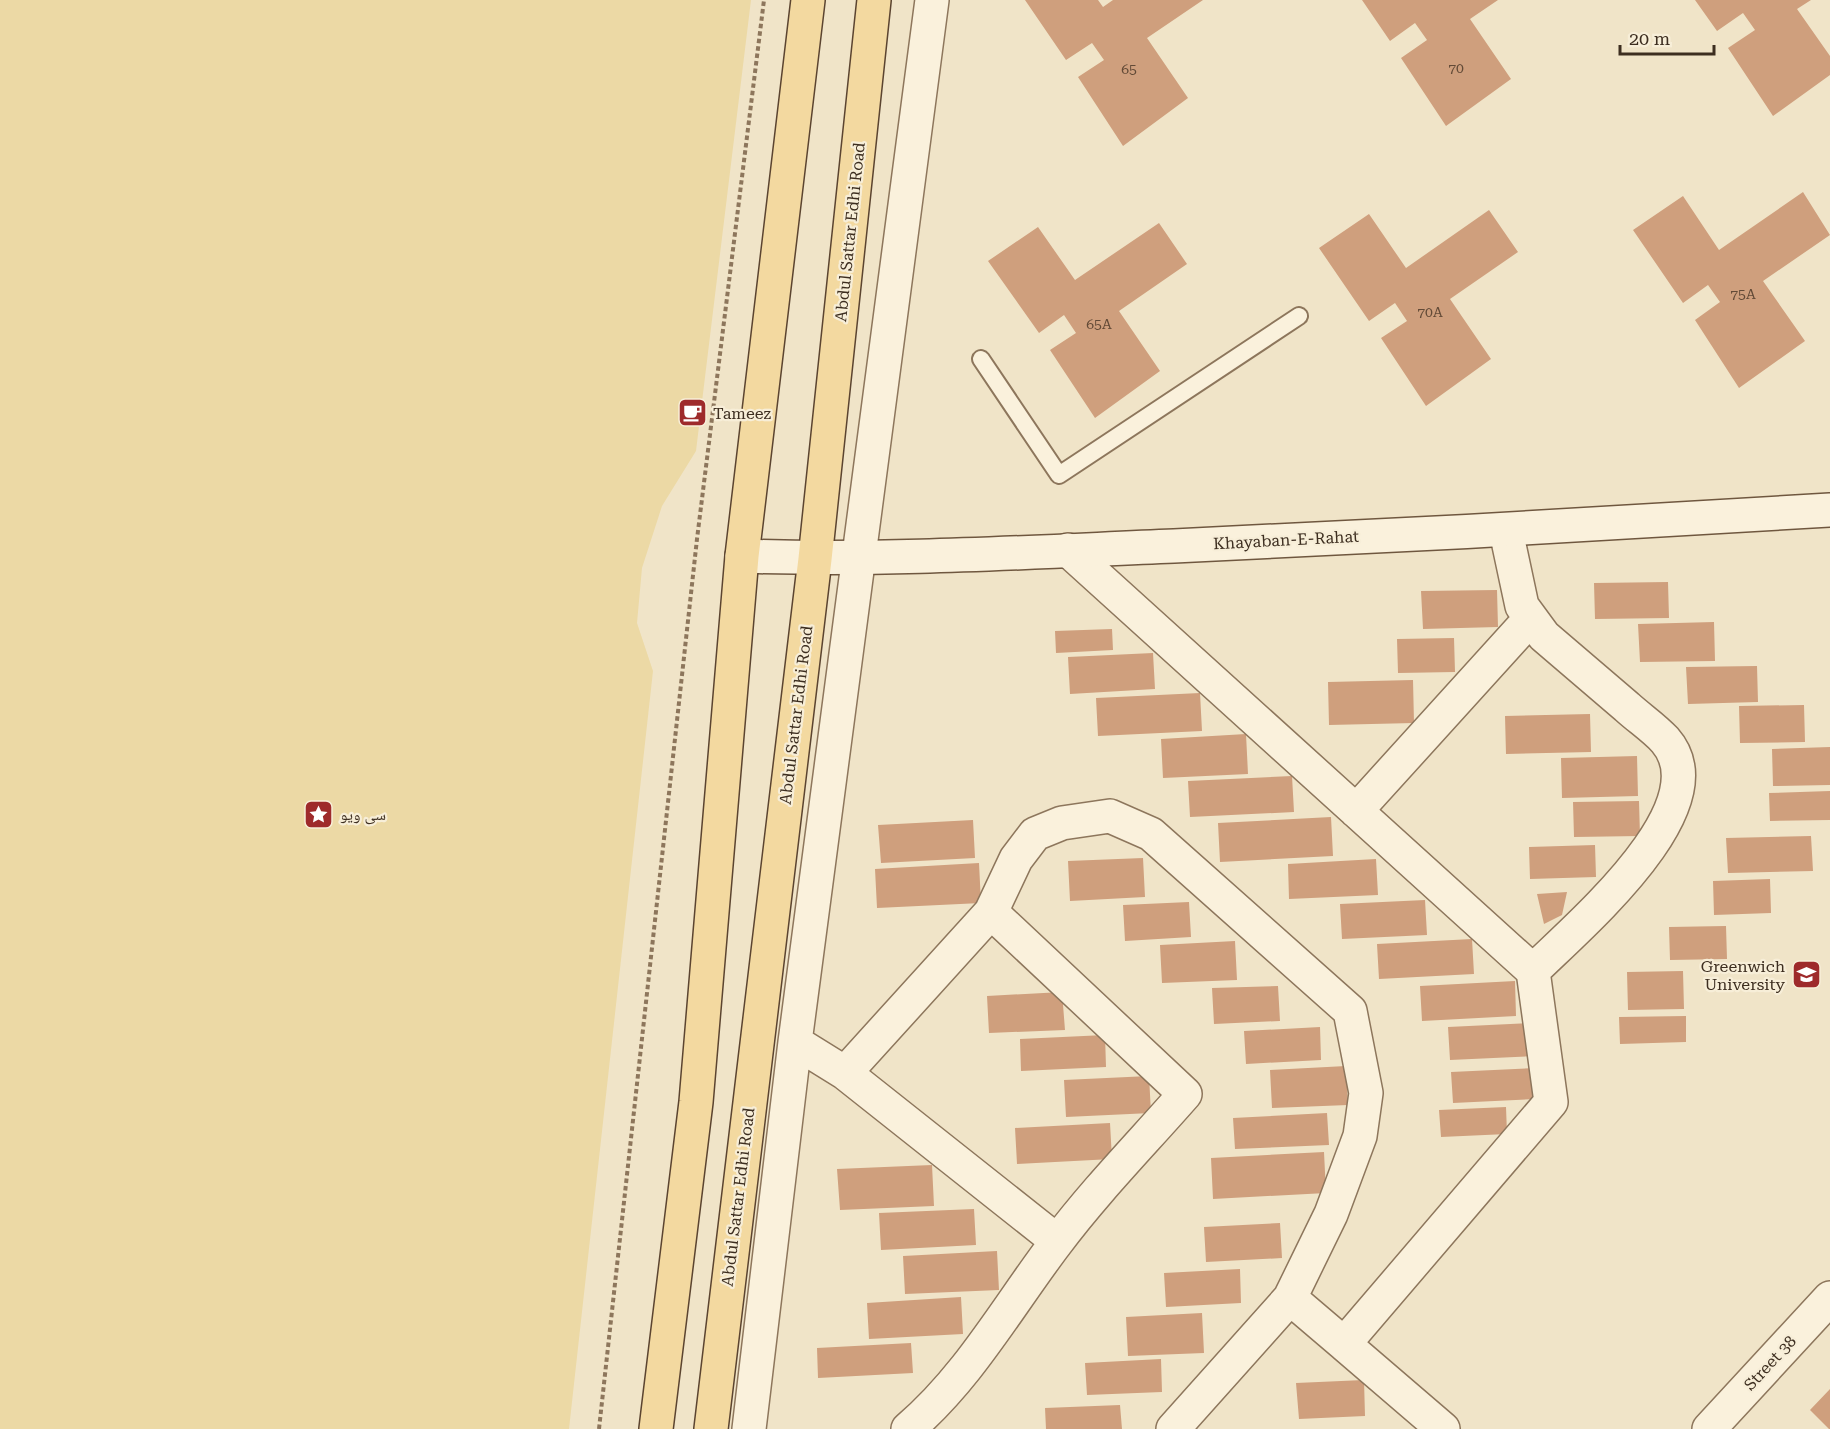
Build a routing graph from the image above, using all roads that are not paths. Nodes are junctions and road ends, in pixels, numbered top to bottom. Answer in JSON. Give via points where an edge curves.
{"nodes":[{"id":1,"x":808,"y":0,"type":"edge"},
{"id":2,"x":874,"y":0,"type":"edge"},
{"id":3,"x":932,"y":0,"type":"edge"},
{"id":4,"x":1299,"y":316,"type":"dead end"},
{"id":5,"x":981,"y":359,"type":"dead end"},
{"id":6,"x":1830,"y":510,"type":"edge"},
{"id":7,"x":1506,"y":531,"type":"junction"},
{"id":8,"x":1068,"y":550,"type":"junction"},
{"id":9,"x":742,"y":556,"type":"junction"},
{"id":10,"x":858,"y":557,"type":"junction"},
{"id":11,"x":815,"y":559,"type":"junction"},
{"id":12,"x":1530,"y":619,"type":"junction"},
{"id":13,"x":1356,"y":811,"type":"junction"},
{"id":14,"x":991,"y":912,"type":"junction"},
{"id":15,"x":1533,"y":971,"type":"junction"},
{"id":16,"x":795,"y":1042,"type":"junction"},
{"id":17,"x":845,"y":1073,"type":"junction"},
{"id":18,"x":1057,"y":1241,"type":"junction"},
{"id":19,"x":1290,"y":1298,"type":"junction"},
{"id":20,"x":1830,"y":1298,"type":"edge"},
{"id":21,"x":1344,"y":1344,"type":"junction"},
{"id":22,"x":656,"y":1429,"type":"edge"},
{"id":23,"x":711,"y":1429,"type":"edge"},
{"id":24,"x":749,"y":1429,"type":"edge"},
{"id":25,"x":908,"y":1429,"type":"edge"},
{"id":26,"x":1173,"y":1429,"type":"edge"},
{"id":27,"x":1443,"y":1429,"type":"edge"},
{"id":28,"x":1709,"y":1429,"type":"edge"}],
"edges":[{"from":1,"to":9,"type":"main road"},
{"from":2,"to":11,"type":"main road","name":"Abdul Sattar Edhi Road"},
{"from":3,"to":10,"type":"street"},
{"from":4,"to":5,"type":"lane","via":[[1059,475]]},
{"from":6,"to":7,"type":"street","name":"Khayaban-E-Rahat"},
{"from":7,"to":8,"type":"street","name":"Khayaban-E-Rahat"},
{"from":7,"to":12,"type":"street","via":[[1521,606]]},
{"from":8,"to":10,"type":"street","name":"Khayaban-E-Rahat"},
{"from":8,"to":13,"type":"street"},
{"from":9,"to":11,"type":"street","name":"Khayaban-E-Rahat"},
{"from":9,"to":22,"type":"main road","via":[[696,1102]]},
{"from":10,"to":11,"type":"street","name":"Khayaban-E-Rahat"},
{"from":10,"to":16,"type":"street"},
{"from":11,"to":23,"type":"main road","name":"Abdul Sattar Edhi Road"},
{"from":12,"to":13,"type":"street"},
{"from":12,"to":15,"type":"street","via":[[1544,636],[1666,741],[1679,767],[1676,798],[1660,834],[1615,889]]},
{"from":13,"to":15,"type":"street"},
{"from":14,"to":17,"type":"street"},
{"from":14,"to":18,"type":"street","via":[[1185,1094]]},
{"from":14,"to":19,"type":"street","via":[[1016,859],[1035,834],[1062,824],[1110,816],[1151,834],[1350,1011],[1366,1093],[1360,1136],[1331,1214]]},
{"from":15,"to":21,"type":"street","via":[[1551,1102]]},
{"from":16,"to":17,"type":"street"},
{"from":16,"to":24,"type":"street"},
{"from":17,"to":18,"type":"street"},
{"from":18,"to":25,"type":"street","via":[[966,1370],[934,1407]]},
{"from":19,"to":21,"type":"street"},
{"from":19,"to":26,"type":"street"},
{"from":20,"to":28,"type":"street","name":"Street 38"},
{"from":21,"to":27,"type":"street"}]}
